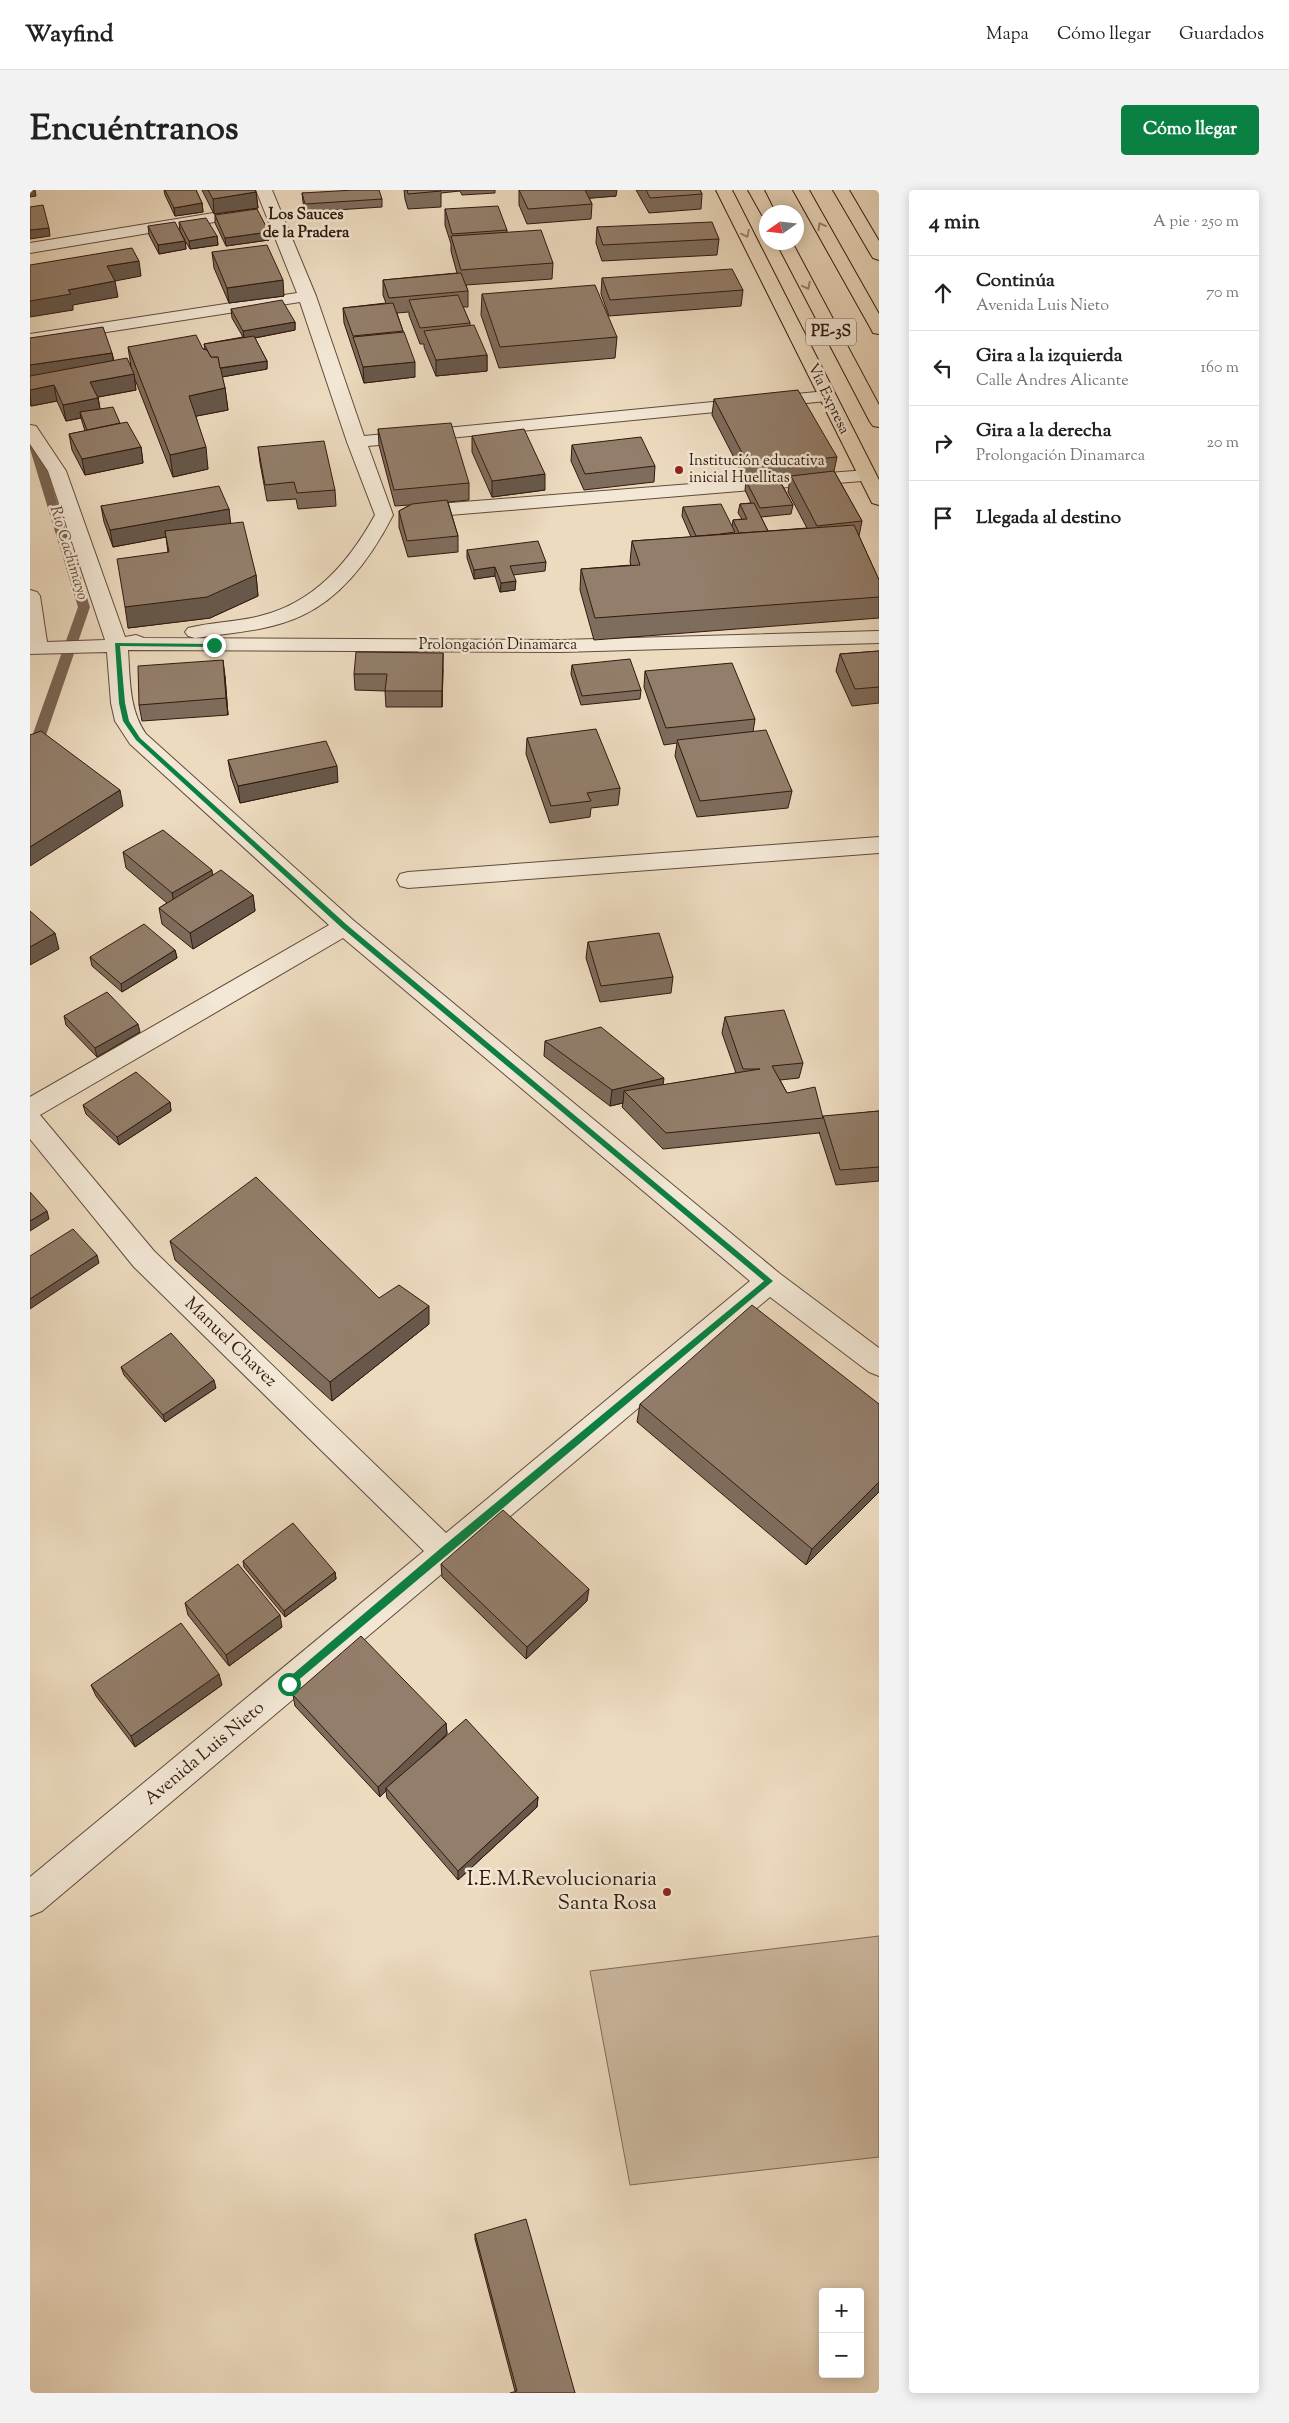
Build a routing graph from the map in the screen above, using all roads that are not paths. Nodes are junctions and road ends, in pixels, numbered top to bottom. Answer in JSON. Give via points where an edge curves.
{"nodes":[{"id":1,"x":264,"y":190,"type":"edge"},
{"id":2,"x":724,"y":190,"type":"edge"},
{"id":3,"x":756,"y":190,"type":"edge"},
{"id":4,"x":801,"y":190,"type":"edge"},
{"id":5,"x":841,"y":190,"type":"edge"},
{"id":6,"x":764,"y":205,"type":"edge"},
{"id":7,"x":272,"y":208,"type":"junction"},
{"id":8,"x":30,"y":248,"type":"edge"},
{"id":9,"x":788,"y":250,"type":"edge"},
{"id":10,"x":879,"y":256,"type":"edge"},
{"id":11,"x":308,"y":296,"type":"junction"},
{"id":12,"x":879,"y":329,"type":"edge"},
{"id":13,"x":30,"y":339,"type":"edge"},
{"id":14,"x":827,"y":396,"type":"junction"},
{"id":15,"x":879,"y":422,"type":"edge"},
{"id":16,"x":30,"y":430,"type":"edge"},
{"id":17,"x":356,"y":442,"type":"junction"},
{"id":18,"x":867,"y":476,"type":"junction"},
{"id":19,"x":879,"y":500,"type":"edge"},
{"id":20,"x":384,"y":515,"type":"junction"},
{"id":21,"x":30,"y":596,"type":"edge"},
{"id":22,"x":879,"y":637,"type":"edge"},
{"id":23,"x":108,"y":645,"type":"junction"},
{"id":24,"x":40,"y":648,"type":"edge"},
{"id":25,"x":879,"y":845,"type":"edge"},
{"id":26,"x":408,"y":880,"type":"dead end"},
{"id":27,"x":345,"y":926,"type":"junction"},
{"id":28,"x":30,"y":1109,"type":"edge"},
{"id":29,"x":30,"y":1121,"type":"edge"},
{"id":30,"x":769,"y":1281,"type":"junction"},
{"id":31,"x":879,"y":1364,"type":"edge"},
{"id":32,"x":444,"y":1551,"type":"junction"},
{"id":33,"x":30,"y":1899,"type":"edge"}],
"edges":[{"from":1,"to":7,"type":"street"},
{"from":2,"to":14,"type":"main road","name":"Vía Expresa","number":"PE-3S","one_way":true},
{"from":3,"to":6,"type":"main road"},
{"from":12,"to":4,"type":"main road","number":"PE-3S","one_way":true},
{"from":5,"to":10,"type":"main road"},
{"from":7,"to":8,"type":"street"},
{"from":7,"to":11,"type":"street"},
{"from":9,"to":15,"type":"main road","name":"Vía Expresa","number":"PE-3S","one_way":true},
{"from":11,"to":13,"type":"street"},
{"from":11,"to":17,"type":"street"},
{"from":14,"to":17,"type":"street"},
{"from":14,"to":18,"type":"main road","name":"Vía Expresa","number":"PE-3S"},
{"from":16,"to":23,"type":"street","via":[[57,471]]},
{"from":17,"to":20,"type":"street"},
{"from":18,"to":19,"type":"main road","name":"Vía Expresa","number":"PE-3S"},
{"from":18,"to":20,"type":"street"},
{"from":20,"to":23,"type":"street","via":[[370,542],[327,592],[296,610],[263,622]]},
{"from":21,"to":24,"type":"street"},
{"from":22,"to":23,"type":"street","name":"Prolongación Dinamarca","via":[[561,646]]},
{"from":23,"to":24,"type":"street"},
{"from":23,"to":27,"type":"street","via":[[126,721],[138,739]]},
{"from":25,"to":26,"type":"street"},
{"from":27,"to":28,"type":"street"},
{"from":27,"to":30,"type":"street"},
{"from":29,"to":32,"type":"street","name":"Manuel Chavez","via":[[144,1259]]},
{"from":30,"to":31,"type":"street"},
{"from":30,"to":32,"type":"street","name":"Avenida Luis Nieto"},
{"from":32,"to":33,"type":"street","name":"Avenida Luis Nieto"}]}
